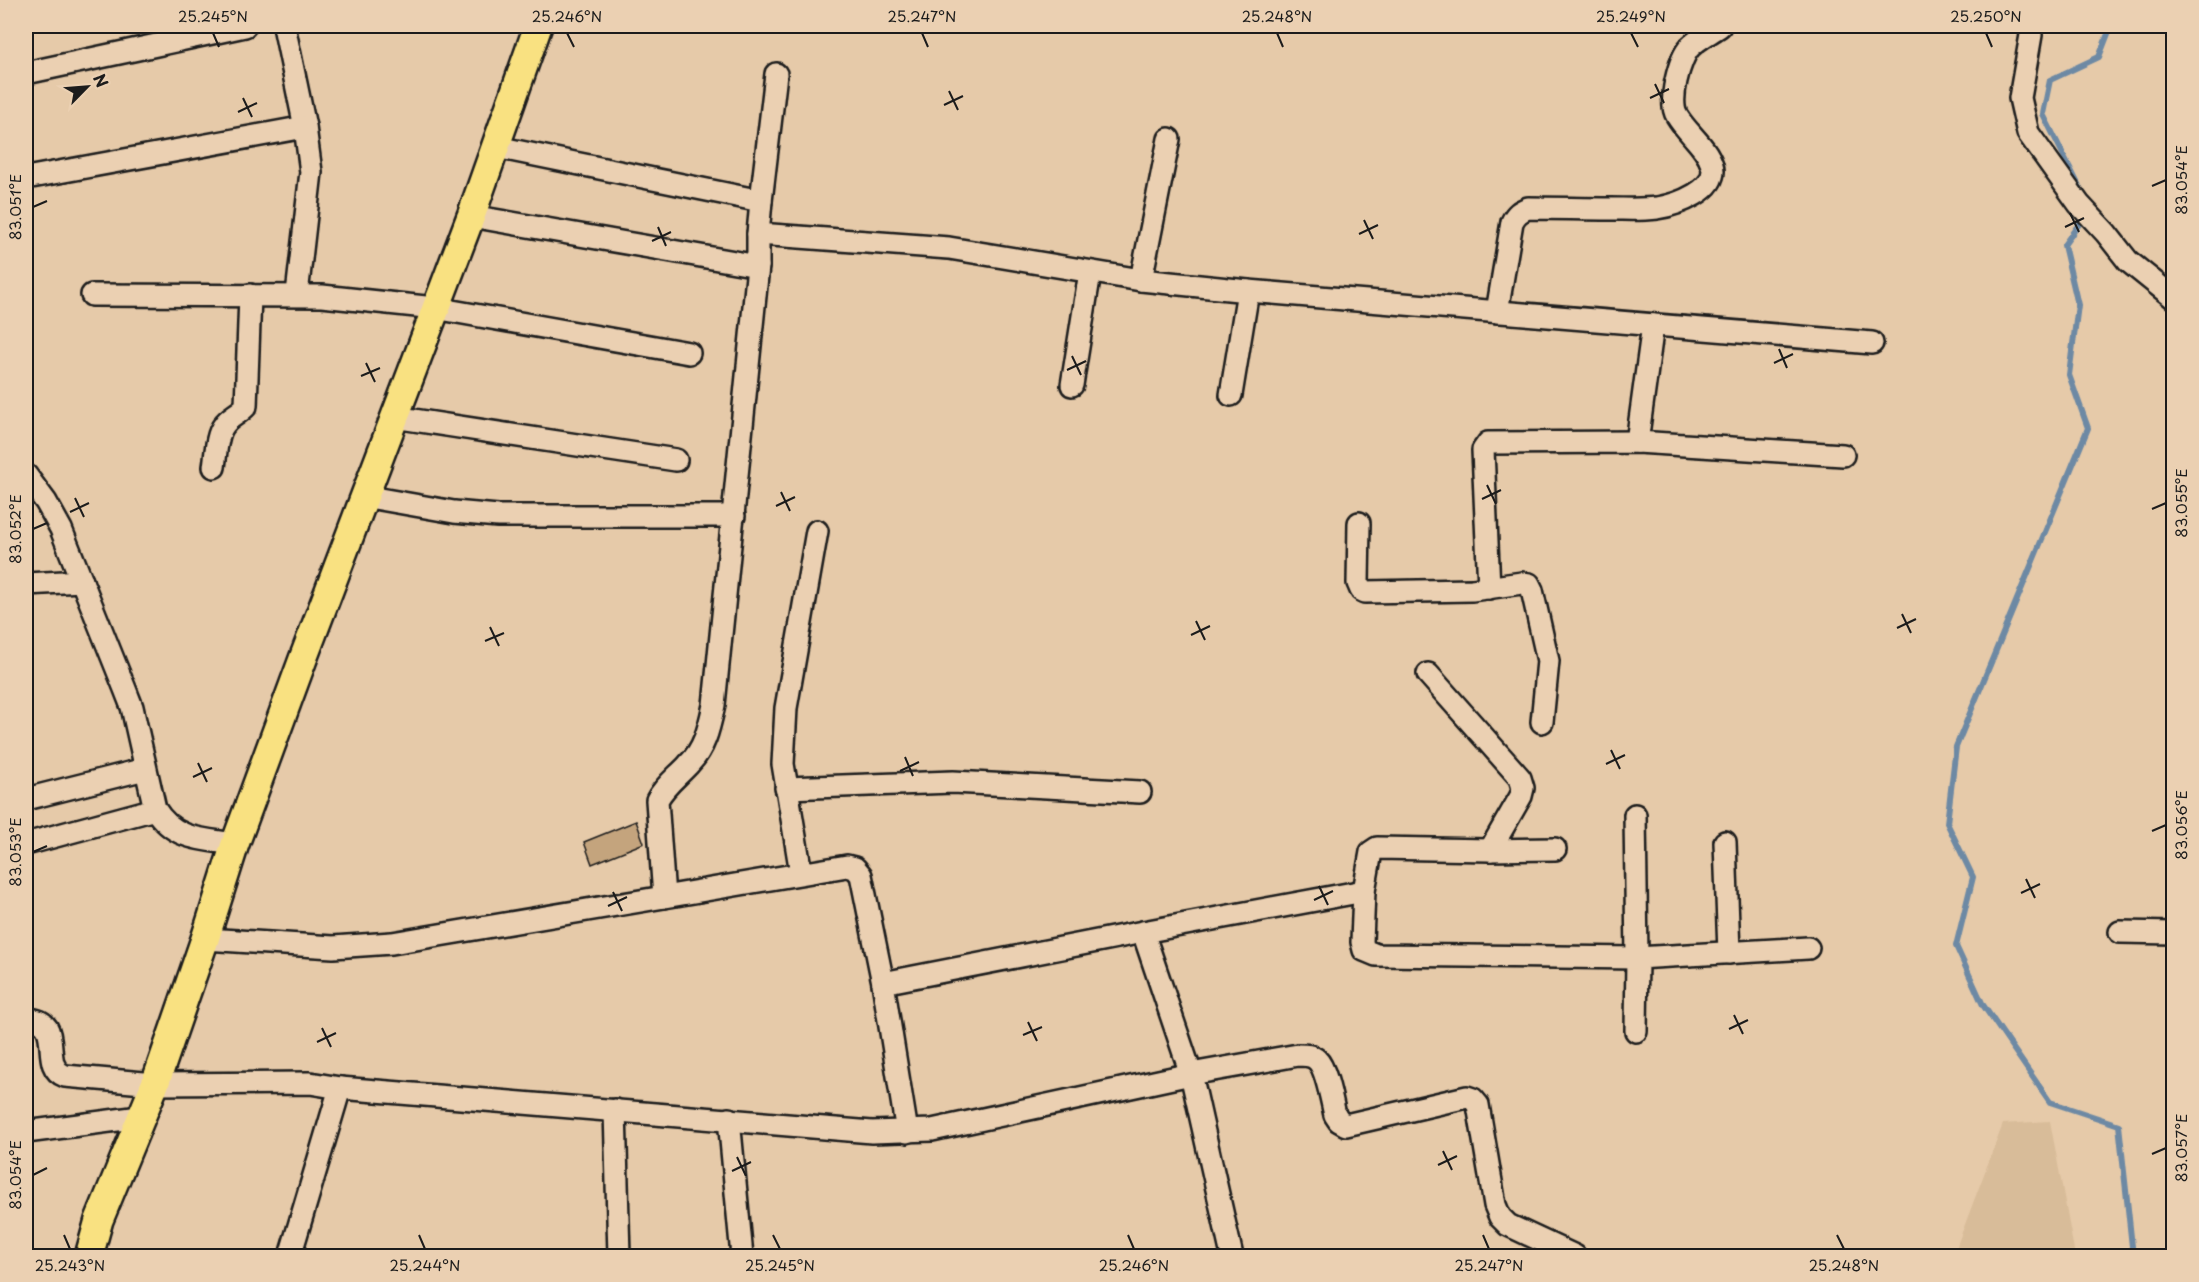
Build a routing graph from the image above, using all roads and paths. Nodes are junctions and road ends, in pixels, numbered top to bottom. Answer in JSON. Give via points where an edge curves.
{"nodes":[{"id":1,"x":245,"y":26,"type":"edge"},
{"id":2,"x":284,"y":26,"type":"edge"},
{"id":3,"x":538,"y":26,"type":"edge"},
{"id":4,"x":1720,"y":26,"type":"edge"},
{"id":5,"x":2028,"y":26,"type":"edge"},
{"id":6,"x":26,"y":73,"type":"edge"},
{"id":7,"x":776,"y":75,"type":"dead end"},
{"id":8,"x":305,"y":127,"type":"junction"},
{"id":9,"x":1169,"y":139,"type":"dead end"},
{"id":10,"x":496,"y":147,"type":"junction"},
{"id":11,"x":26,"y":178,"type":"edge"},
{"id":12,"x":761,"y":201,"type":"junction"},
{"id":13,"x":471,"y":216,"type":"junction"},
{"id":14,"x":758,"y":234,"type":"junction"},
{"id":15,"x":758,"y":266,"type":"junction"},
{"id":16,"x":1090,"y":272,"type":"junction"},
{"id":17,"x":1140,"y":280,"type":"junction"},
{"id":18,"x":1248,"y":291,"type":"junction"},
{"id":19,"x":297,"y":294,"type":"junction"},
{"id":20,"x":92,"y":295,"type":"dead end"},
{"id":21,"x":250,"y":295,"type":"junction"},
{"id":22,"x":2174,"y":298,"type":"edge"},
{"id":23,"x":435,"y":308,"type":"junction"},
{"id":24,"x":1497,"y":312,"type":"junction"},
{"id":25,"x":1653,"y":325,"type":"junction"},
{"id":26,"x":1872,"y":344,"type":"dead end"},
{"id":27,"x":689,"y":353,"type":"dead end"},
{"id":28,"x":1072,"y":386,"type":"dead end"},
{"id":29,"x":1231,"y":395,"type":"dead end"},
{"id":30,"x":393,"y":417,"type":"junction"},
{"id":31,"x":1637,"y":442,"type":"junction"},
{"id":32,"x":1843,"y":455,"type":"dead end"},
{"id":33,"x":676,"y":460,"type":"dead end"},
{"id":34,"x":214,"y":467,"type":"dead end"},
{"id":35,"x":26,"y":474,"type":"edge"},
{"id":36,"x":363,"y":496,"type":"junction"},
{"id":37,"x":734,"y":516,"type":"junction"},
{"id":38,"x":1359,"y":523,"type":"dead end"},
{"id":39,"x":817,"y":531,"type":"dead end"},
{"id":40,"x":82,"y":581,"type":"junction"},
{"id":41,"x":26,"y":584,"type":"edge"},
{"id":42,"x":1489,"y":588,"type":"junction"},
{"id":43,"x":1428,"y":674,"type":"dead end"},
{"id":44,"x":1542,"y":722,"type":"dead end"},
{"id":45,"x":145,"y":769,"type":"junction"},
{"id":46,"x":786,"y":788,"type":"junction"},
{"id":47,"x":1140,"y":792,"type":"dead end"},
{"id":48,"x":26,"y":799,"type":"edge"},
{"id":49,"x":155,"y":810,"type":"junction"},
{"id":50,"x":1635,"y":814,"type":"dead end"},
{"id":51,"x":1725,"y":842,"type":"dead end"},
{"id":52,"x":26,"y":844,"type":"edge"},
{"id":53,"x":235,"y":844,"type":"junction"},
{"id":54,"x":1555,"y":849,"type":"dead end"},
{"id":55,"x":1490,"y":850,"type":"junction"},
{"id":56,"x":801,"y":873,"type":"junction"},
{"id":57,"x":1364,"y":891,"type":"junction"},
{"id":58,"x":664,"y":897,"type":"junction"},
{"id":59,"x":1143,"y":932,"type":"junction"},
{"id":60,"x":2120,"y":932,"type":"dead end"},
{"id":61,"x":2174,"y":933,"type":"edge"},
{"id":62,"x":205,"y":939,"type":"junction"},
{"id":63,"x":1808,"y":948,"type":"dead end"},
{"id":64,"x":1730,"y":952,"type":"junction"},
{"id":65,"x":1637,"y":958,"type":"junction"},
{"id":66,"x":883,"y":983,"type":"junction"},
{"id":67,"x":26,"y":1013,"type":"edge"},
{"id":68,"x":1636,"y":1031,"type":"dead end"},
{"id":69,"x":1191,"y":1074,"type":"junction"},
{"id":70,"x":154,"y":1084,"type":"junction"},
{"id":71,"x":340,"y":1088,"type":"junction"},
{"id":72,"x":615,"y":1110,"type":"junction"},
{"id":73,"x":140,"y":1117,"type":"junction"},
{"id":74,"x":729,"y":1119,"type":"junction"},
{"id":75,"x":26,"y":1132,"type":"edge"},
{"id":76,"x":907,"y":1132,"type":"junction"},
{"id":77,"x":89,"y":1257,"type":"edge"},
{"id":78,"x":290,"y":1257,"type":"edge"},
{"id":79,"x":619,"y":1257,"type":"edge"},
{"id":80,"x":742,"y":1257,"type":"edge"},
{"id":81,"x":1232,"y":1257,"type":"edge"},
{"id":82,"x":1575,"y":1257,"type":"edge"}],
"edges":[{"from":1,"to":6,"type":"street"},
{"from":2,"to":8,"type":"street"},
{"from":3,"to":10,"type":"main road"},
{"from":4,"to":24,"type":"street","via":[[1688,49],[1672,100],[1677,117],[1713,167],[1709,184],[1657,208],[1521,210],[1512,222]]},
{"from":5,"to":22,"type":"street","via":[[2031,35],[2020,98],[2028,133],[2079,204],[2128,261]]},
{"from":7,"to":12,"type":"street"},
{"from":8,"to":11,"type":"street"},
{"from":8,"to":19,"type":"street","via":[[311,172]]},
{"from":9,"to":17,"type":"street"},
{"from":10,"to":12,"type":"street"},
{"from":10,"to":13,"type":"main road"},
{"from":12,"to":14,"type":"street"},
{"from":13,"to":15,"type":"street"},
{"from":13,"to":23,"type":"main road"},
{"from":14,"to":15,"type":"street"},
{"from":14,"to":16,"type":"street","via":[[949,248]]},
{"from":15,"to":37,"type":"street"},
{"from":16,"to":17,"type":"street"},
{"from":16,"to":28,"type":"street"},
{"from":17,"to":18,"type":"street"},
{"from":18,"to":24,"type":"street"},
{"from":18,"to":29,"type":"street"},
{"from":19,"to":21,"type":"street"},
{"from":19,"to":23,"type":"street"},
{"from":20,"to":21,"type":"street"},
{"from":21,"to":34,"type":"street","via":[[246,406],[224,423]]},
{"from":23,"to":27,"type":"street"},
{"from":23,"to":30,"type":"main road"},
{"from":24,"to":25,"type":"street"},
{"from":25,"to":26,"type":"street"},
{"from":25,"to":31,"type":"street"},
{"from":30,"to":33,"type":"street"},
{"from":30,"to":36,"type":"main road"},
{"from":31,"to":32,"type":"street"},
{"from":31,"to":42,"type":"street","via":[[1492,442],[1484,446]]},
{"from":35,"to":40,"type":"street","via":[[61,529]]},
{"from":36,"to":37,"type":"street","via":[[498,516]]},
{"from":36,"to":53,"type":"main road"},
{"from":37,"to":58,"type":"street","via":[[709,729],[702,748],[657,800]]},
{"from":38,"to":42,"type":"street","via":[[1361,590]]},
{"from":39,"to":46,"type":"street","via":[[786,708]]},
{"from":40,"to":41,"type":"street"},
{"from":40,"to":45,"type":"street","via":[[132,707]]},
{"from":42,"to":44,"type":"street","via":[[1522,583],[1532,590],[1548,661]]},
{"from":43,"to":55,"type":"street","via":[[1520,778],[1521,796]]},
{"from":45,"to":48,"type":"street"},
{"from":45,"to":49,"type":"street"},
{"from":46,"to":47,"type":"street","via":[[953,782]]},
{"from":46,"to":56,"type":"street"},
{"from":49,"to":52,"type":"street"},
{"from":49,"to":53,"type":"street","via":[[164,824],[183,835]]},
{"from":50,"to":65,"type":"street"},
{"from":51,"to":64,"type":"street"},
{"from":53,"to":62,"type":"main road"},
{"from":54,"to":55,"type":"street"},
{"from":55,"to":57,"type":"street","via":[[1377,848],[1371,852]]},
{"from":56,"to":58,"type":"street"},
{"from":56,"to":66,"type":"street","via":[[847,866],[861,875]]},
{"from":57,"to":59,"type":"street"},
{"from":57,"to":65,"type":"street","via":[[1362,942],[1364,950],[1376,955]]},
{"from":58,"to":62,"type":"street","via":[[392,944],[333,947]]},
{"from":59,"to":66,"type":"street"},
{"from":59,"to":69,"type":"street"},
{"from":60,"to":61,"type":"street"},
{"from":62,"to":70,"type":"main road"},
{"from":63,"to":64,"type":"street"},
{"from":64,"to":65,"type":"street"},
{"from":65,"to":68,"type":"street"},
{"from":66,"to":76,"type":"street"},
{"from":67,"to":70,"type":"street","via":[[45,1024],[58,1074]]},
{"from":69,"to":76,"type":"street","via":[[932,1130]]},
{"from":69,"to":81,"type":"street"},
{"from":69,"to":82,"type":"street","via":[[1310,1056],[1323,1069],[1335,1115],[1346,1125],[1467,1097],[1473,1099],[1478,1105],[1500,1217],[1508,1225]]},
{"from":70,"to":71,"type":"street","via":[[280,1082]]},
{"from":70,"to":73,"type":"main road"},
{"from":71,"to":72,"type":"street"},
{"from":71,"to":78,"type":"street"},
{"from":72,"to":74,"type":"street"},
{"from":72,"to":79,"type":"street"},
{"from":73,"to":75,"type":"street"},
{"from":73,"to":77,"type":"main road","via":[[99,1220]]},
{"from":74,"to":76,"type":"street"},
{"from":74,"to":80,"type":"street"}]}
